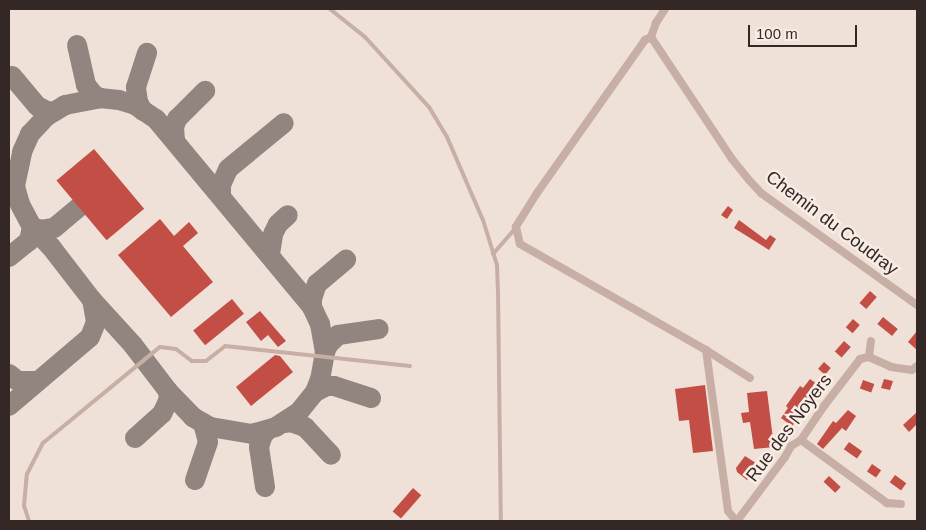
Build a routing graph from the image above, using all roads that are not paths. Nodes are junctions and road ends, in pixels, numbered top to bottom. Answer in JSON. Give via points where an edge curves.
{"nodes":[{"id":1,"x":330,"y":9,"type":"edge"},
{"id":2,"x":665,"y":9,"type":"edge"},
{"id":3,"x":651,"y":36,"type":"junction"},
{"id":4,"x":516,"y":227,"type":"junction"},
{"id":5,"x":493,"y":254,"type":"junction"},
{"id":6,"x":917,"y":305,"type":"edge"},
{"id":7,"x":871,"y":341,"type":"dead end"},
{"id":8,"x":706,"y":350,"type":"junction"},
{"id":9,"x":869,"y":357,"type":"junction"},
{"id":10,"x":410,"y":366,"type":"dead end"},
{"id":11,"x":917,"y":366,"type":"edge"},
{"id":12,"x":750,"y":378,"type":"dead end"},
{"id":13,"x":801,"y":440,"type":"junction"},
{"id":14,"x":901,"y":504,"type":"dead end"},
{"id":15,"x":28,"y":521,"type":"edge"},
{"id":16,"x":501,"y":521,"type":"edge"},
{"id":17,"x":737,"y":521,"type":"edge"}],
"edges":[{"from":1,"to":5,"type":"lane","via":[[366,36],[429,107],[447,137],[480,212]]},
{"from":2,"to":3,"type":"street"},
{"from":3,"to":4,"type":"street","via":[[554,168]]},
{"from":3,"to":6,"type":"street","name":"Chemin du Coudray","via":[[732,159],[761,193]]},
{"from":4,"to":5,"type":"lane"},
{"from":4,"to":8,"type":"street","via":[[520,244]]},
{"from":5,"to":16,"type":"lane","via":[[498,290]]},
{"from":7,"to":9,"type":"street"},
{"from":8,"to":12,"type":"street"},
{"from":8,"to":17,"type":"street","via":[[728,511]]},
{"from":9,"to":11,"type":"street","via":[[891,367],[912,370]]},
{"from":9,"to":13,"type":"street","name":"Rue des Noyers","via":[[860,359]]},
{"from":10,"to":15,"type":"lane","via":[[226,346],[206,361],[192,361],[176,348],[160,347],[42,444],[26,474],[24,506]]},
{"from":13,"to":14,"type":"street","via":[[888,503]]},
{"from":13,"to":17,"type":"street","name":"Rue des Noyers","via":[[791,446]]}]}
